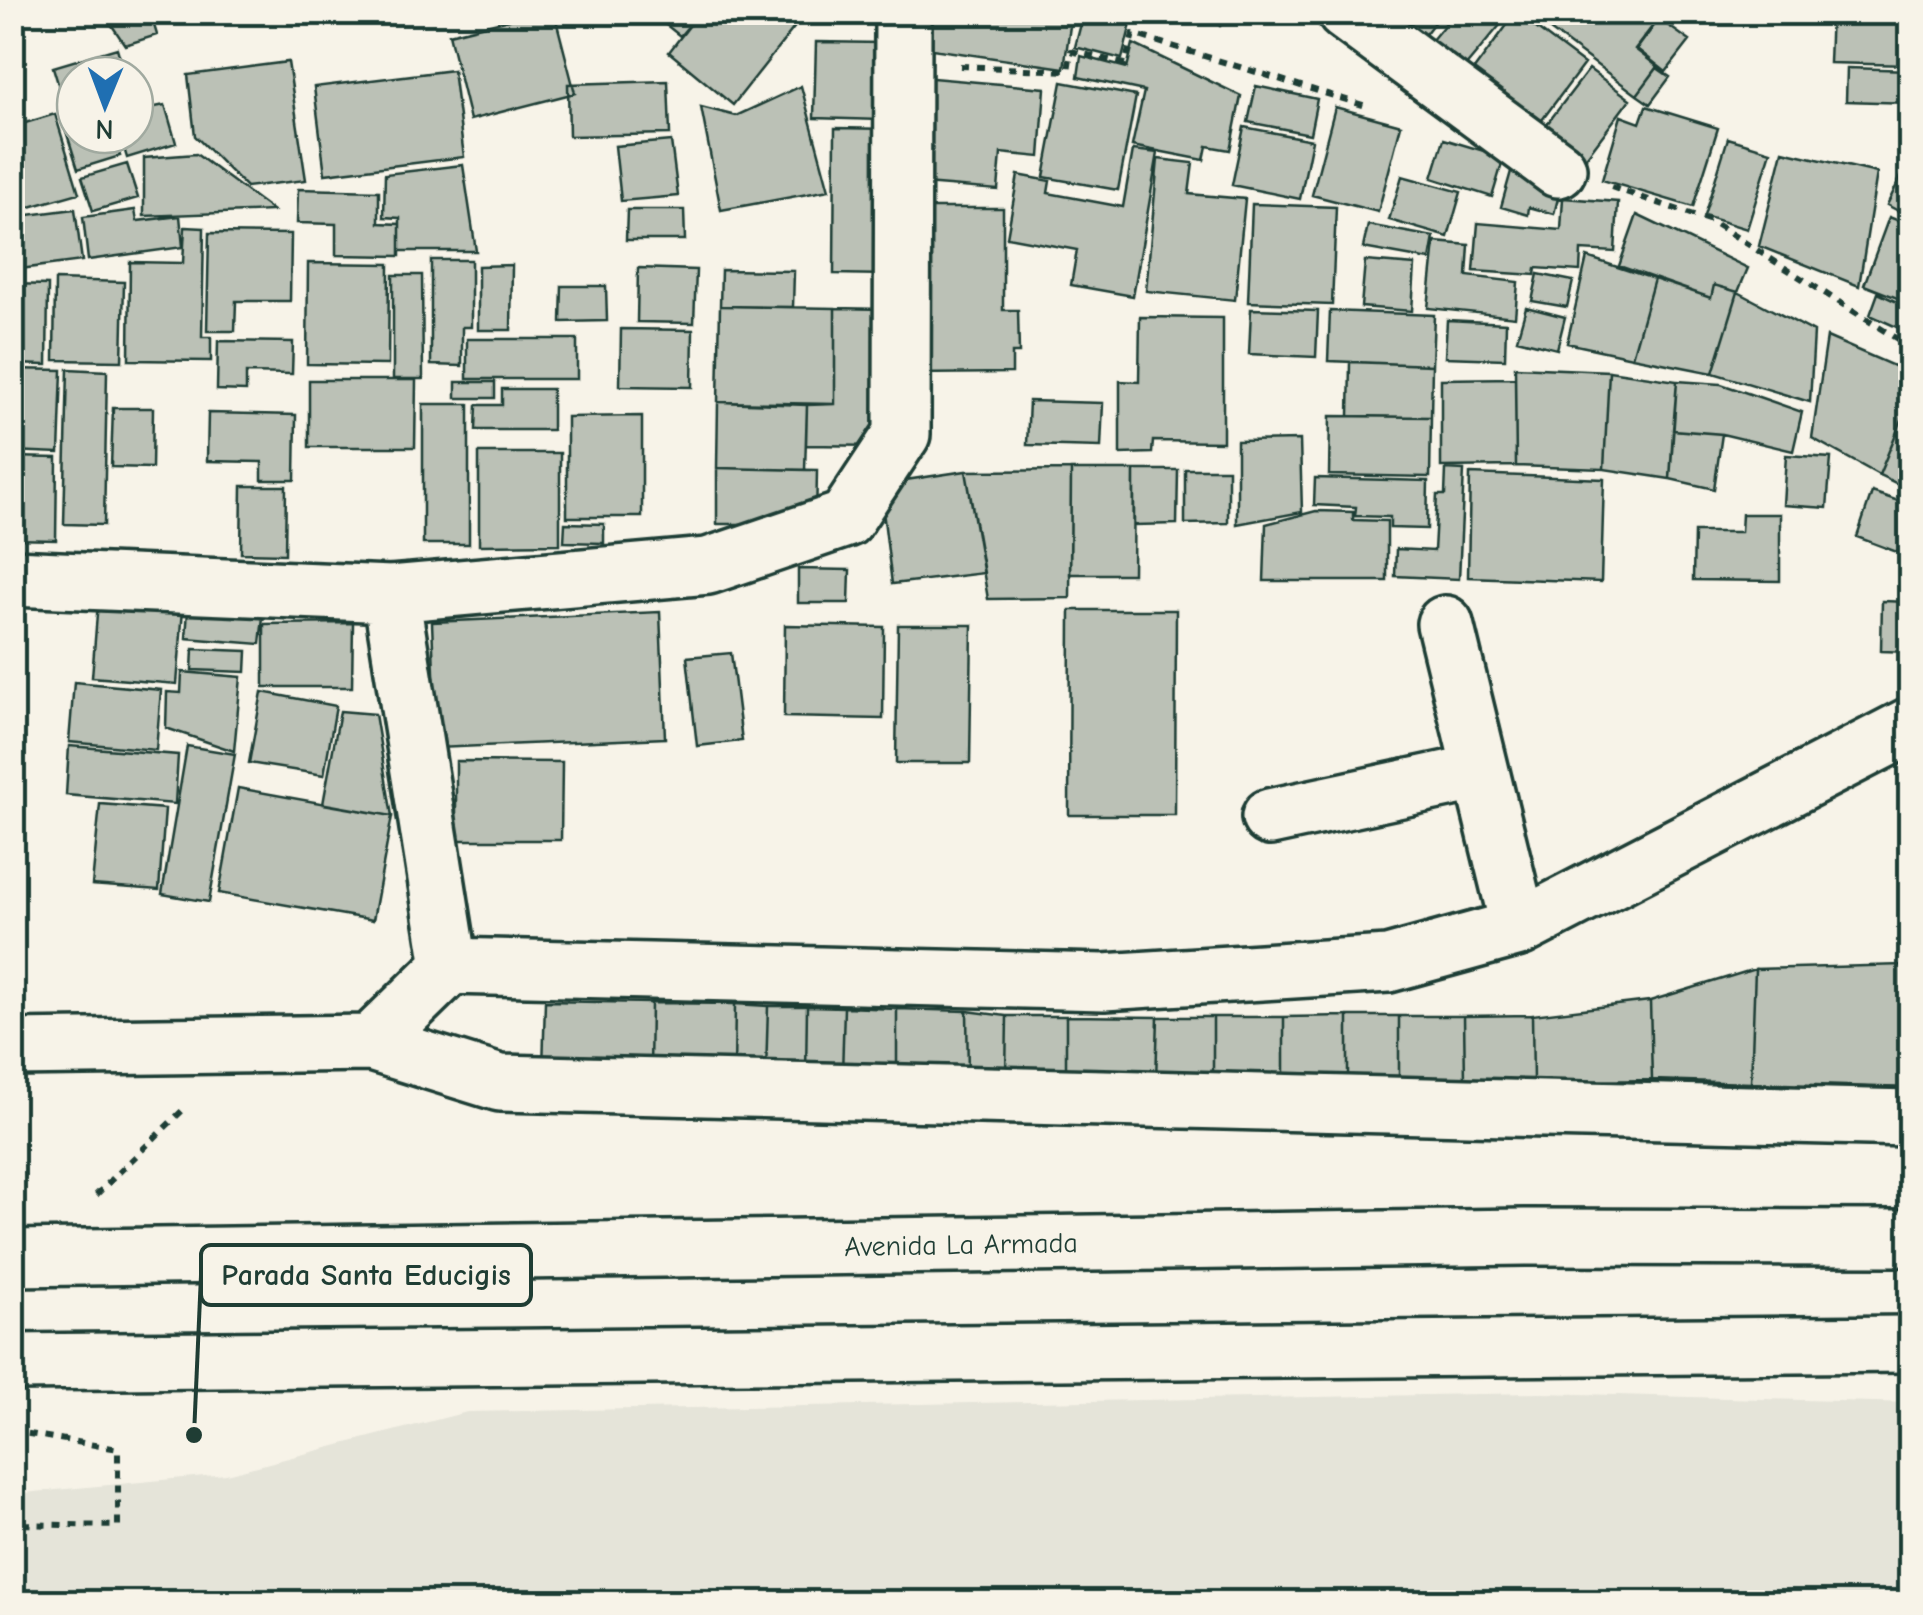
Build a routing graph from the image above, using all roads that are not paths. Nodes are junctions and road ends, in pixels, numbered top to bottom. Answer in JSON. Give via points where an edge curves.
{"nodes":[{"id":1,"x":1345,"y":12,"type":"edge"},
{"id":2,"x":903,"y":38,"type":"edge"},
{"id":3,"x":1558,"y":169,"type":"road end"},
{"id":4,"x":12,"y":578,"type":"edge"},
{"id":5,"x":390,"y":594,"type":"junction"},
{"id":6,"x":1444,"y":624,"type":"dead end"},
{"id":7,"x":1910,"y":726,"type":"edge"},
{"id":8,"x":1480,"y":772,"type":"junction"},
{"id":9,"x":1270,"y":817,"type":"dead end"},
{"id":10,"x":1519,"y":928,"type":"junction"},
{"id":11,"x":450,"y":966,"type":"junction"},
{"id":12,"x":371,"y":1043,"type":"junction"},
{"id":13,"x":12,"y":1048,"type":"edge"},
{"id":14,"x":1910,"y":1118,"type":"edge"},
{"id":15,"x":1910,"y":1238,"type":"edge"},
{"id":16,"x":12,"y":1258,"type":"edge"},
{"id":17,"x":1910,"y":1344,"type":"edge"},
{"id":18,"x":12,"y":1362,"type":"edge"}],
"edges":[{"from":1,"to":3,"type":"street"},
{"from":2,"to":5,"type":"street","via":[[902,434],[846,518],[708,566]]},
{"from":4,"to":5,"type":"street"},
{"from":5,"to":11,"type":"street"},
{"from":6,"to":8,"type":"street"},
{"from":7,"to":10,"type":"street"},
{"from":8,"to":9,"type":"street"},
{"from":8,"to":10,"type":"street"},
{"from":10,"to":11,"type":"street","via":[[1388,964],[1104,982]]},
{"from":11,"to":12,"type":"street"},
{"from":12,"to":13,"type":"street"},
{"from":12,"to":14,"type":"street","via":[[500,1083]]},
{"from":15,"to":16,"type":"street","name":"Avenida La Armada","via":[[1525,1236]]},
{"from":17,"to":18,"type":"street"}]}
